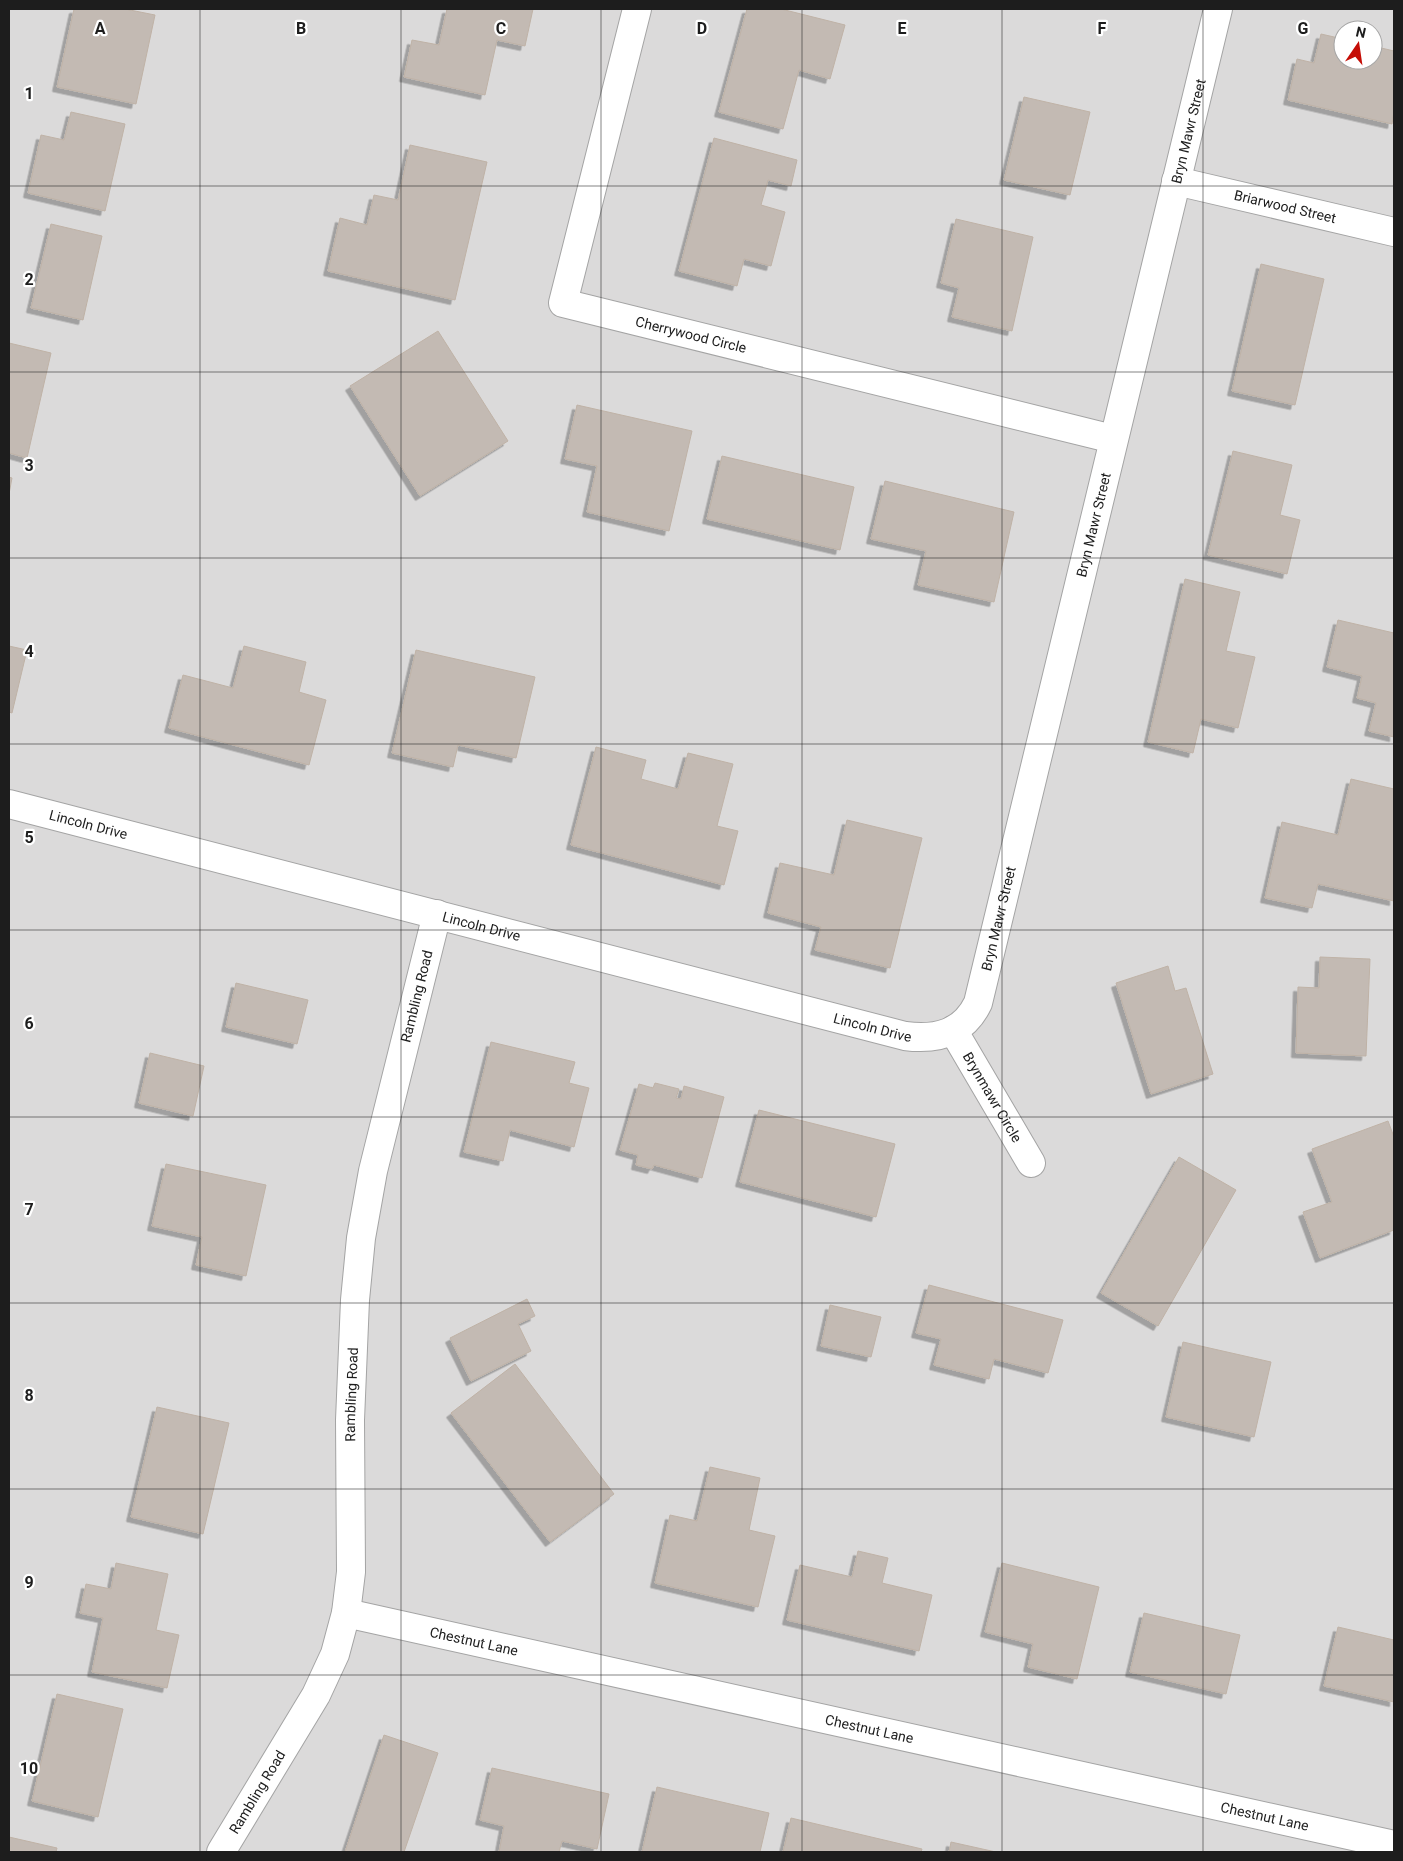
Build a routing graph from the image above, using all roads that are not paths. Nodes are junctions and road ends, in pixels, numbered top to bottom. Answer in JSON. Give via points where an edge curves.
{"nodes":[{"id":1,"x":637,"y":9,"type":"edge"},
{"id":2,"x":1218,"y":9,"type":"edge"},
{"id":3,"x":1176,"y":181,"type":"junction"},
{"id":4,"x":1394,"y":232,"type":"edge"},
{"id":5,"x":1113,"y":439,"type":"junction"},
{"id":6,"x":9,"y":804,"type":"edge"},
{"id":7,"x":437,"y":914,"type":"junction"},
{"id":8,"x":952,"y":1030,"type":"junction"},
{"id":9,"x":1031,"y":1163,"type":"dead end"},
{"id":10,"x":346,"y":1613,"type":"junction"},
{"id":11,"x":1394,"y":1845,"type":"edge"},
{"id":12,"x":221,"y":1852,"type":"edge"}],
"edges":[{"from":1,"to":5,"type":"street","name":"Cherrywood Circle","via":[[563,303]]},
{"from":2,"to":3,"type":"street","name":"Bryn Mawr Street"},
{"from":3,"to":4,"type":"street","name":"Briarwood Street"},
{"from":3,"to":5,"type":"street","name":"Bryn Mawr Street"},
{"from":5,"to":8,"type":"street","name":"Bryn Mawr Street","via":[[978,1003],[972,1016]]},
{"from":6,"to":7,"type":"street","name":"Lincoln Drive"},
{"from":7,"to":8,"type":"street","name":"Lincoln Drive","via":[[904,1036],[940,1036]]},
{"from":7,"to":10,"type":"street","name":"Rambling Road","via":[[376,1162],[361,1238],[351,1382],[351,1572]]},
{"from":8,"to":9,"type":"street","name":"Brynmawr Circle"},
{"from":10,"to":11,"type":"street","name":"Chestnut Lane"},
{"from":10,"to":12,"type":"street","name":"Rambling Road","via":[[335,1654],[316,1695]]}]}
